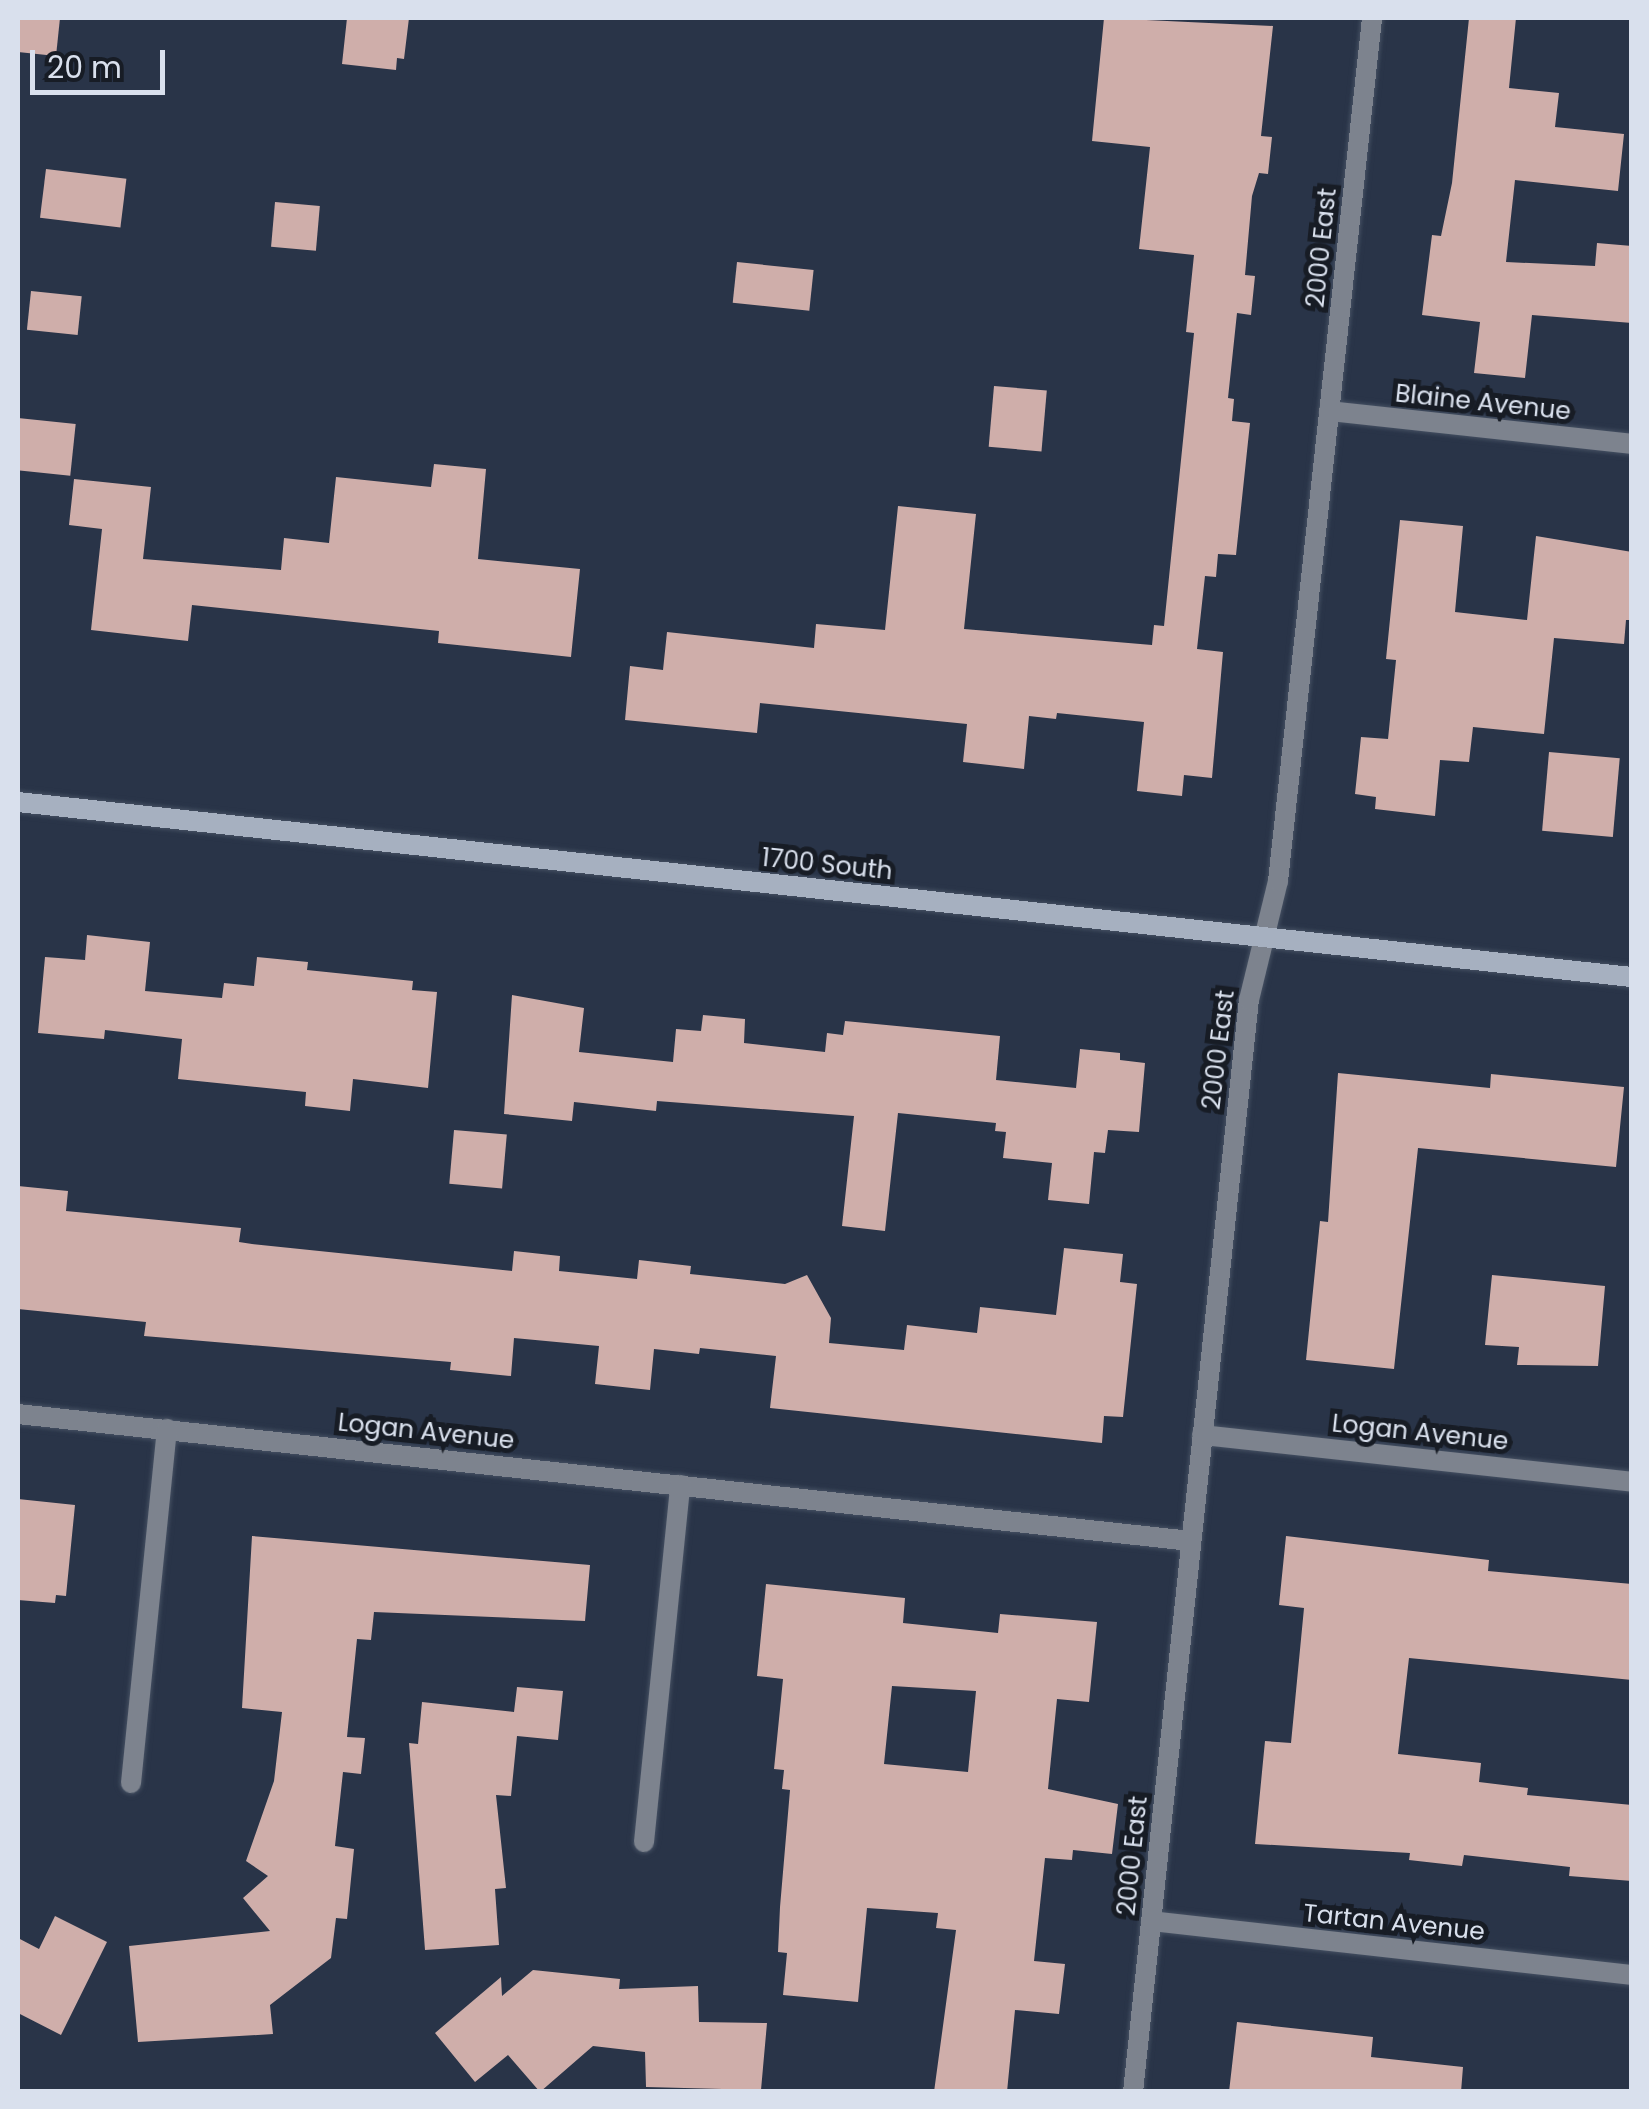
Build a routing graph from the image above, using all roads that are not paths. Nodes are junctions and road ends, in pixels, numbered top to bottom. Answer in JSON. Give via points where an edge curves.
{"nodes":[{"id":1,"x":1372,"y":18,"type":"edge"},
{"id":2,"x":1330,"y":411,"type":"junction"},
{"id":3,"x":1632,"y":444,"type":"edge"},
{"id":4,"x":18,"y":802,"type":"edge"},
{"id":5,"x":1260,"y":937,"type":"junction"},
{"id":6,"x":1632,"y":977,"type":"edge"},
{"id":7,"x":18,"y":1414,"type":"edge"},
{"id":8,"x":167,"y":1430,"type":"junction"},
{"id":9,"x":1202,"y":1435,"type":"junction"},
{"id":10,"x":1632,"y":1482,"type":"edge"},
{"id":11,"x":680,"y":1485,"type":"junction"},
{"id":12,"x":1191,"y":1541,"type":"junction"},
{"id":13,"x":131,"y":1783,"type":"dead end"},
{"id":14,"x":644,"y":1842,"type":"dead end"},
{"id":15,"x":1151,"y":1921,"type":"junction"},
{"id":16,"x":1632,"y":1974,"type":"edge"},
{"id":17,"x":1133,"y":2092,"type":"edge"}],
"edges":[{"from":1,"to":2,"type":"street","name":"2000 East"},
{"from":2,"to":3,"type":"street","name":"Blaine Avenue"},
{"from":2,"to":5,"type":"street","name":"2000 East","via":[[1278,880]]},
{"from":4,"to":5,"type":"street","name":"1700 South"},
{"from":5,"to":6,"type":"street","name":"1700 South"},
{"from":5,"to":9,"type":"street","name":"2000 East"},
{"from":7,"to":8,"type":"street","name":"Logan Avenue"},
{"from":8,"to":11,"type":"street","name":"Logan Avenue"},
{"from":8,"to":13,"type":"street"},
{"from":9,"to":10,"type":"street","name":"Logan Avenue"},
{"from":9,"to":12,"type":"street","name":"2000 East"},
{"from":11,"to":12,"type":"street","name":"Logan Avenue"},
{"from":11,"to":14,"type":"street"},
{"from":12,"to":15,"type":"street","name":"2000 East"},
{"from":15,"to":16,"type":"street","name":"Tartan Avenue"},
{"from":15,"to":17,"type":"street","name":"2000 East"}]}
